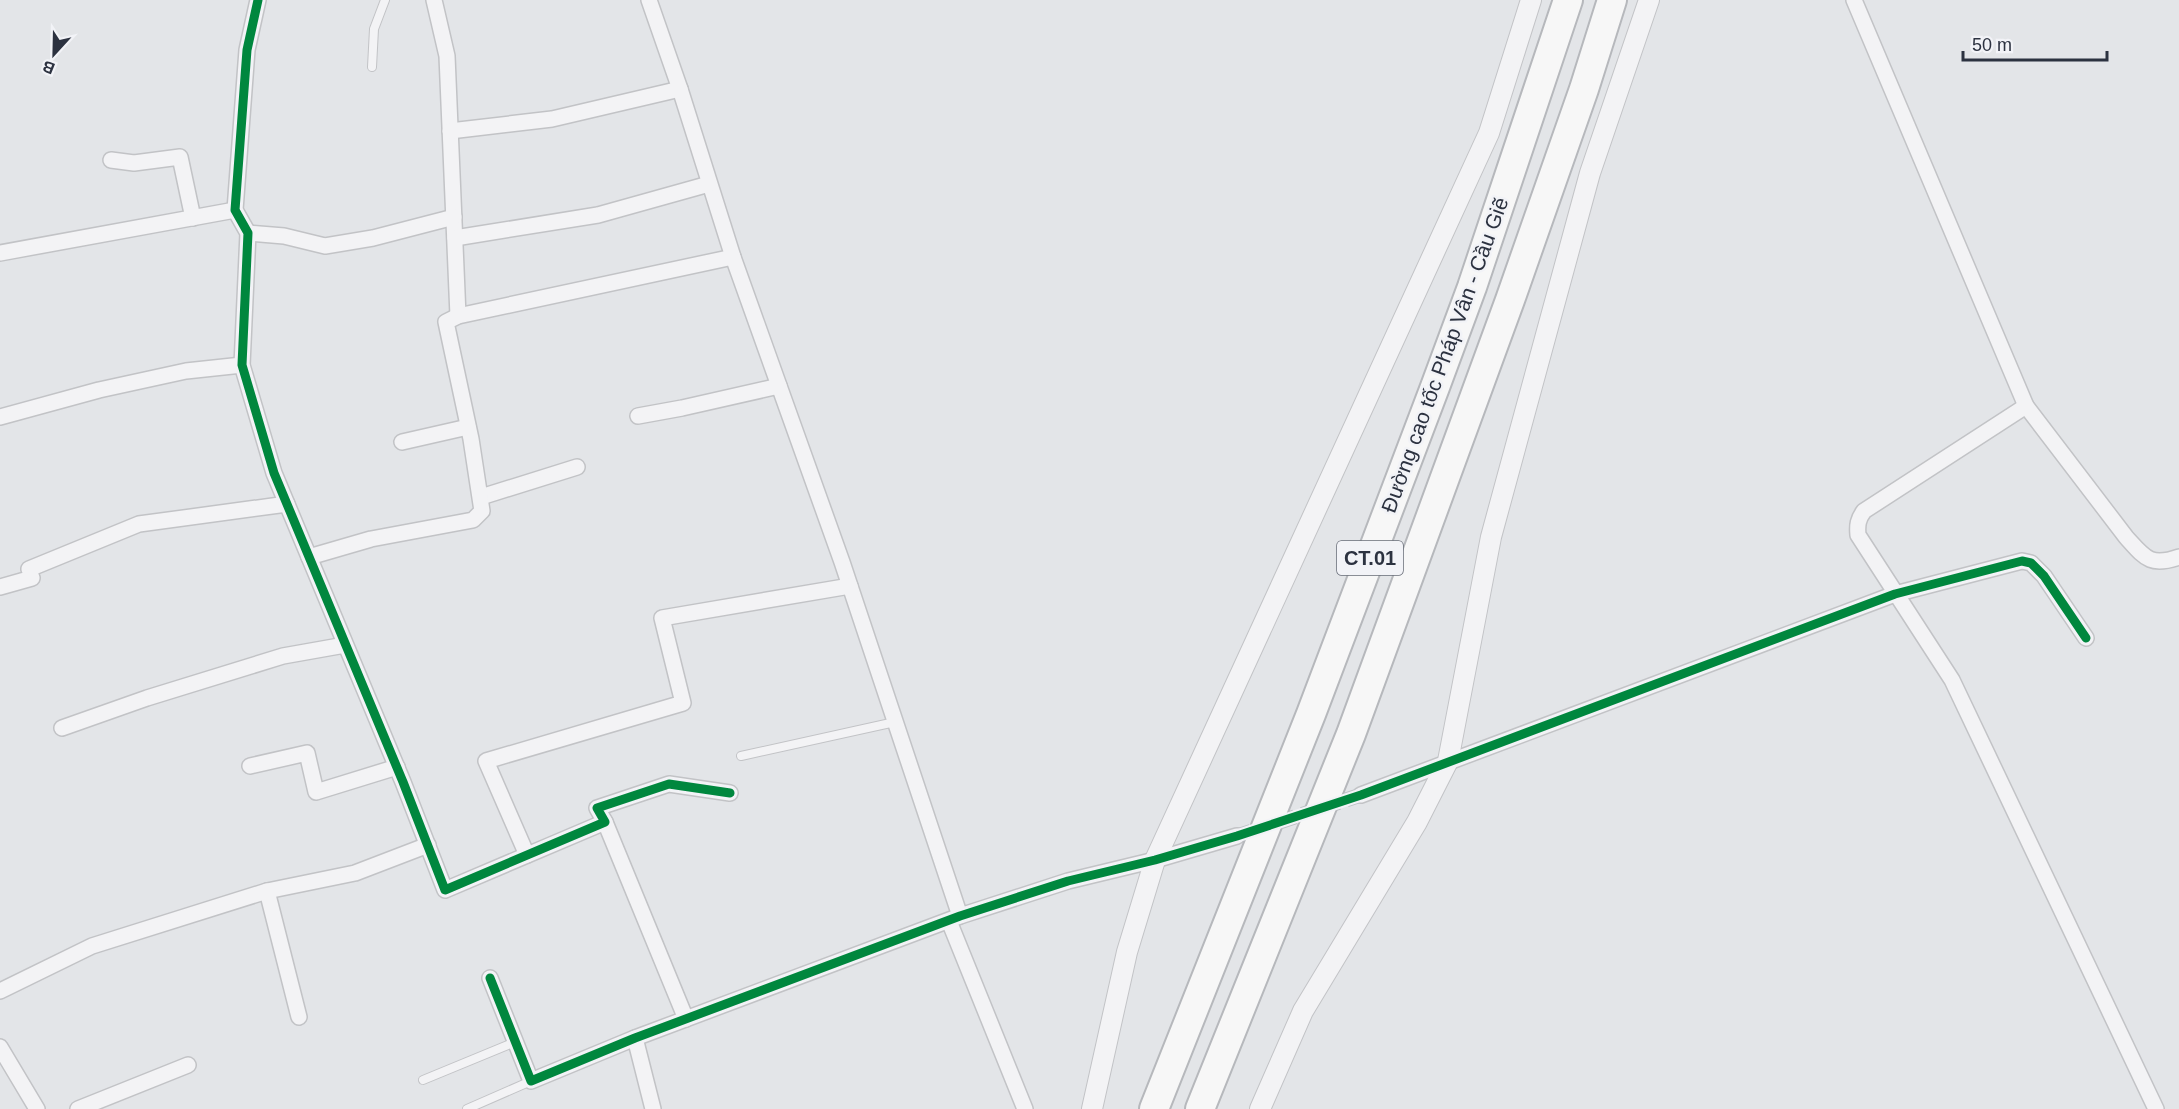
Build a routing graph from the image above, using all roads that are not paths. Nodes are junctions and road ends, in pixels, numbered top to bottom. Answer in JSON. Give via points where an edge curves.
{"nodes":[{"id":1,"x":260,"y":0,"type":"edge"},
{"id":2,"x":385,"y":0,"type":"edge"},
{"id":3,"x":434,"y":0,"type":"edge"},
{"id":4,"x":649,"y":0,"type":"edge"},
{"id":5,"x":1531,"y":0,"type":"edge"},
{"id":6,"x":1568,"y":0,"type":"edge"},
{"id":7,"x":1612,"y":0,"type":"edge"},
{"id":8,"x":1649,"y":0,"type":"edge"},
{"id":9,"x":1854,"y":0,"type":"edge"},
{"id":10,"x":372,"y":67,"type":"dead end"},
{"id":11,"x":680,"y":89,"type":"junction"},
{"id":12,"x":450,"y":131,"type":"junction"},
{"id":13,"x":111,"y":160,"type":"dead end"},
{"id":14,"x":710,"y":184,"type":"junction"},
{"id":15,"x":235,"y":210,"type":"junction"},
{"id":16,"x":454,"y":217,"type":"junction"},
{"id":17,"x":193,"y":218,"type":"junction"},
{"id":18,"x":248,"y":233,"type":"junction"},
{"id":19,"x":455,"y":238,"type":"junction"},
{"id":20,"x":0,"y":253,"type":"edge"},
{"id":21,"x":733,"y":257,"type":"junction"},
{"id":22,"x":458,"y":316,"type":"junction"},
{"id":23,"x":242,"y":365,"type":"junction"},
{"id":24,"x":779,"y":386,"type":"junction"},
{"id":25,"x":2026,"y":406,"type":"junction"},
{"id":26,"x":638,"y":416,"type":"dead end"},
{"id":27,"x":0,"y":417,"type":"edge"},
{"id":28,"x":468,"y":427,"type":"junction"},
{"id":29,"x":402,"y":442,"type":"dead end"},
{"id":30,"x":577,"y":467,"type":"dead end"},
{"id":31,"x":481,"y":497,"type":"junction"},
{"id":32,"x":287,"y":504,"type":"junction"},
{"id":33,"x":309,"y":557,"type":"junction"},
{"id":34,"x":2179,"y":557,"type":"edge"},
{"id":35,"x":850,"y":586,"type":"junction"},
{"id":36,"x":0,"y":587,"type":"edge"},
{"id":37,"x":1895,"y":594,"type":"junction"},
{"id":38,"x":2085,"y":638,"type":"dead end"},
{"id":39,"x":345,"y":645,"type":"junction"},
{"id":40,"x":895,"y":722,"type":"junction"},
{"id":41,"x":62,"y":728,"type":"dead end"},
{"id":42,"x":741,"y":756,"type":"dead end"},
{"id":43,"x":1448,"y":761,"type":"junction"},
{"id":44,"x":250,"y":766,"type":"dead end"},
{"id":45,"x":397,"y":767,"type":"junction"},
{"id":46,"x":730,"y":792,"type":"dead end"},
{"id":47,"x":1361,"y":795,"type":"tunnel mouth"},
{"id":48,"x":605,"y":822,"type":"junction"},
{"id":49,"x":1237,"y":836,"type":"tunnel mouth"},
{"id":50,"x":428,"y":845,"type":"junction"},
{"id":51,"x":527,"y":855,"type":"junction"},
{"id":52,"x":1155,"y":860,"type":"junction"},
{"id":53,"x":267,"y":891,"type":"junction"},
{"id":54,"x":954,"y":918,"type":"junction"},
{"id":55,"x":490,"y":978,"type":"dead end"},
{"id":56,"x":0,"y":991,"type":"edge"},
{"id":57,"x":299,"y":1017,"type":"dead end"},
{"id":58,"x":686,"y":1019,"type":"junction"},
{"id":59,"x":635,"y":1038,"type":"junction"},
{"id":60,"x":515,"y":1042,"type":"junction"},
{"id":61,"x":0,"y":1047,"type":"edge"},
{"id":62,"x":188,"y":1065,"type":"dead end"},
{"id":63,"x":423,"y":1080,"type":"dead end"},
{"id":64,"x":531,"y":1082,"type":"junction"},
{"id":65,"x":36,"y":1109,"type":"edge"},
{"id":66,"x":78,"y":1109,"type":"edge"},
{"id":67,"x":467,"y":1109,"type":"edge"},
{"id":68,"x":653,"y":1109,"type":"edge"},
{"id":69,"x":1025,"y":1109,"type":"edge"},
{"id":70,"x":1092,"y":1109,"type":"edge"},
{"id":71,"x":1154,"y":1109,"type":"edge"},
{"id":72,"x":1200,"y":1109,"type":"edge"},
{"id":73,"x":1260,"y":1109,"type":"edge"},
{"id":74,"x":2156,"y":1109,"type":"edge"}],
"edges":[{"from":1,"to":15,"type":"street","via":[[247,50]]},
{"from":2,"to":10,"type":"lane","via":[[374,29]]},
{"from":3,"to":12,"type":"street","via":[[447,56]]},
{"from":4,"to":11,"type":"street"},
{"from":5,"to":52,"type":"street","via":[[1489,133]]},
{"from":6,"to":71,"type":"highway","name":"Đường cao tốc Pháp Vân - Cầu Giẽ","number":"CT.01","via":[[1440,375]]},
{"from":7,"to":72,"type":"highway","name":"Đường cao tốc Pháp Vân - Cầu Giẽ","number":"CT.01","via":[[1502,322],[1355,722]]},
{"from":8,"to":43,"type":"street","via":[[1590,173],[1491,537]]},
{"from":9,"to":25,"type":"street"},
{"from":11,"to":12,"type":"street","via":[[552,119]]},
{"from":11,"to":14,"type":"street"},
{"from":12,"to":16,"type":"street"},
{"from":13,"to":17,"type":"street","via":[[134,163],[180,158]]},
{"from":14,"to":19,"type":"street","via":[[598,215]]},
{"from":14,"to":21,"type":"street"},
{"from":15,"to":17,"type":"street"},
{"from":15,"to":18,"type":"street"},
{"from":16,"to":18,"type":"street","via":[[324,246],[284,236]]},
{"from":16,"to":19,"type":"street"},
{"from":17,"to":20,"type":"street"},
{"from":18,"to":23,"type":"street"},
{"from":19,"to":22,"type":"street"},
{"from":21,"to":22,"type":"street"},
{"from":21,"to":24,"type":"street"},
{"from":22,"to":28,"type":"street","via":[[446,322]]},
{"from":23,"to":27,"type":"street","via":[[186,371]]},
{"from":23,"to":32,"type":"street"},
{"from":24,"to":26,"type":"street"},
{"from":24,"to":35,"type":"street"},
{"from":25,"to":34,"type":"street","via":[[2145,557],[2154,562]]},
{"from":25,"to":37,"type":"street","via":[[1864,511],[1859,518],[1858,535]]},
{"from":28,"to":29,"type":"street"},
{"from":28,"to":31,"type":"street"},
{"from":30,"to":31,"type":"street"},
{"from":31,"to":33,"type":"street","via":[[482,511],[473,520],[371,539]]},
{"from":32,"to":33,"type":"street"},
{"from":32,"to":36,"type":"street","via":[[138,524],[29,569],[32,578]]},
{"from":33,"to":39,"type":"street"},
{"from":35,"to":40,"type":"street"},
{"from":35,"to":51,"type":"street","via":[[662,618],[683,703],[486,761]]},
{"from":37,"to":38,"type":"street","via":[[2022,561],[2031,563]]},
{"from":37,"to":43,"type":"street"},
{"from":37,"to":74,"type":"street","via":[[1952,680]]},
{"from":39,"to":41,"type":"street","via":[[283,656]]},
{"from":39,"to":45,"type":"street"},
{"from":40,"to":42,"type":"lane"},
{"from":40,"to":54,"type":"street"},
{"from":43,"to":47,"type":"street"},
{"from":43,"to":73,"type":"street","via":[[1417,822],[1302,1011]]},
{"from":44,"to":45,"type":"street","via":[[307,753],[316,792]]},
{"from":45,"to":50,"type":"street"},
{"from":46,"to":48,"type":"street","via":[[669,784],[597,807]]},
{"from":48,"to":51,"type":"street"},
{"from":48,"to":58,"type":"street"},
{"from":49,"to":52,"type":"street"},
{"from":50,"to":51,"type":"street","via":[[445,890]]},
{"from":50,"to":53,"type":"street","via":[[355,873]]},
{"from":52,"to":54,"type":"street","via":[[1068,881]]},
{"from":52,"to":70,"type":"street","via":[[1127,952]]},
{"from":53,"to":56,"type":"street","via":[[92,946]]},
{"from":53,"to":57,"type":"street"},
{"from":54,"to":58,"type":"street"},
{"from":54,"to":69,"type":"street"},
{"from":55,"to":60,"type":"street"},
{"from":58,"to":59,"type":"street"},
{"from":59,"to":64,"type":"street"},
{"from":59,"to":68,"type":"street"},
{"from":60,"to":63,"type":"lane"},
{"from":60,"to":64,"type":"street"},
{"from":61,"to":65,"type":"street"},
{"from":62,"to":66,"type":"street"},
{"from":64,"to":67,"type":"lane"}]}
